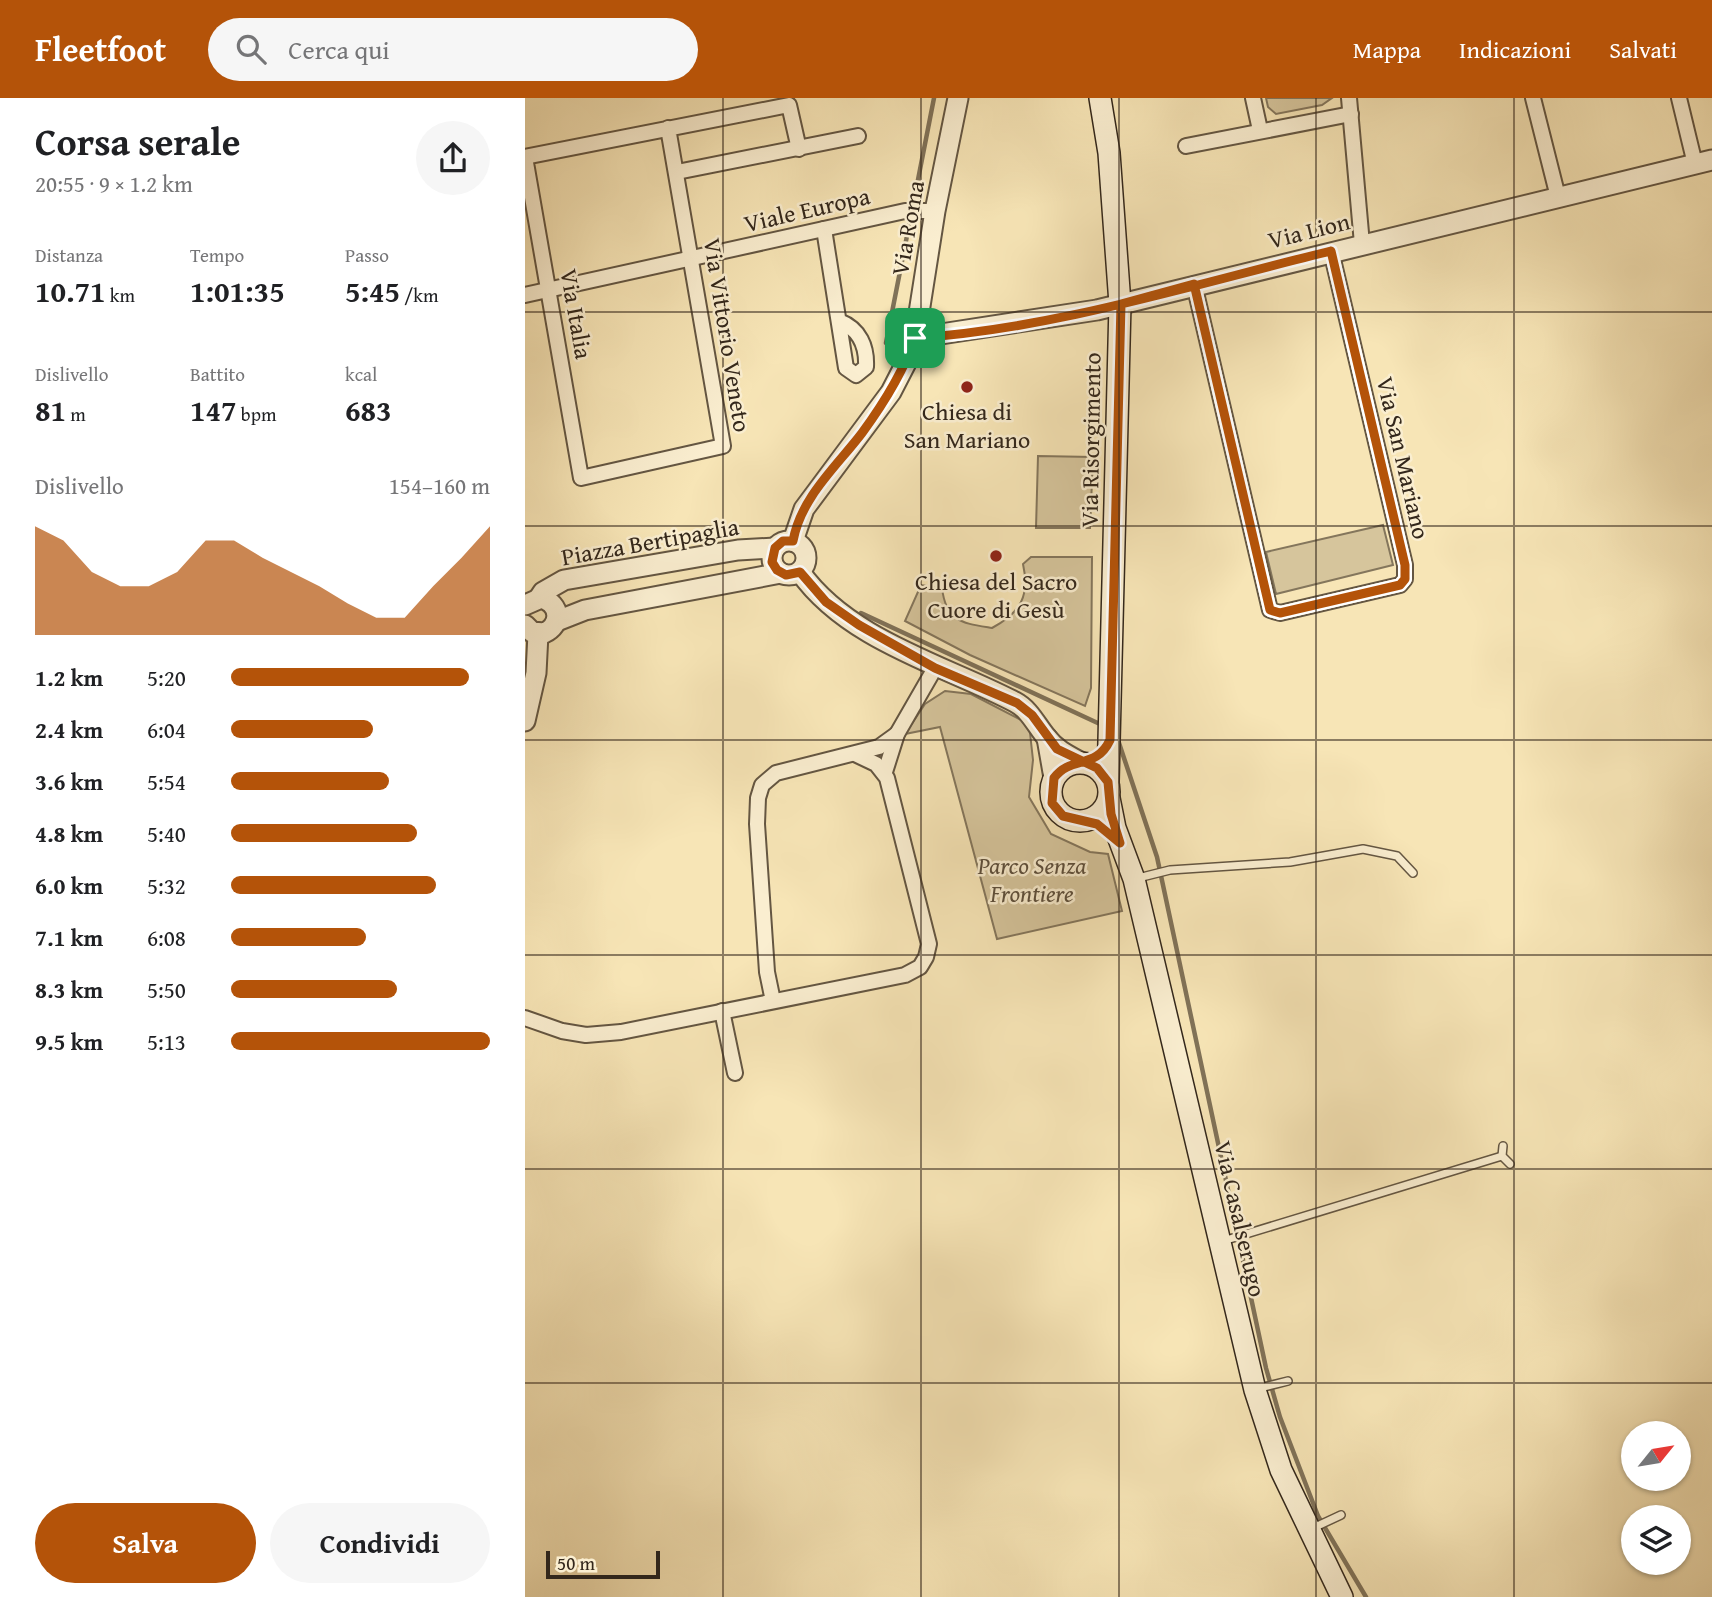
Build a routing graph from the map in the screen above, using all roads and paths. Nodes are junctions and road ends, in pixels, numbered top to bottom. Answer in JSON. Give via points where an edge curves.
{"nodes":[{"id":1,"x":958,"y":98,"type":"edge"},
{"id":2,"x":1100,"y":98,"type":"edge"},
{"id":3,"x":1253,"y":98,"type":"edge"},
{"id":4,"x":1349,"y":98,"type":"edge"},
{"id":5,"x":1534,"y":98,"type":"edge"},
{"id":6,"x":1679,"y":98,"type":"edge"},
{"id":7,"x":1351,"y":114,"type":"junction"},
{"id":8,"x":669,"y":128,"type":"junction"},
{"id":9,"x":1260,"y":130,"type":"junction"},
{"id":10,"x":859,"y":136,"type":"dead end"},
{"id":11,"x":1186,"y":146,"type":"dead end"},
{"id":12,"x":799,"y":149,"type":"junction"},
{"id":13,"x":525,"y":157,"type":"edge"},
{"id":14,"x":1703,"y":162,"type":"edge"},
{"id":15,"x":677,"y":172,"type":"junction"},
{"id":16,"x":1558,"y":197,"type":"junction"},
{"id":17,"x":929,"y":210,"type":"junction"},
{"id":18,"x":824,"y":229,"type":"junction"},
{"id":19,"x":1362,"y":244,"type":"junction"},
{"id":20,"x":1331,"y":251,"type":"junction"},
{"id":21,"x":692,"y":259,"type":"junction"},
{"id":22,"x":1194,"y":284,"type":"junction"},
{"id":23,"x":549,"y":290,"type":"junction"},
{"id":24,"x":525,"y":295,"type":"edge"},
{"id":25,"x":1121,"y":304,"type":"junction"},
{"id":26,"x":839,"y":321,"type":"dead end"},
{"id":27,"x":915,"y":338,"type":"junction"},
{"id":28,"x":581,"y":478,"type":"joint"},
{"id":29,"x":784,"y":544,"type":"junction"},
{"id":30,"x":790,"y":573,"type":"junction"},
{"id":31,"x":531,"y":598,"type":"edge"},
{"id":32,"x":557,"y":621,"type":"junction"},
{"id":33,"x":532,"y":630,"type":"edge"},
{"id":34,"x":935,"y":668,"type":"junction"},
{"id":35,"x":525,"y":721,"type":"edge"},
{"id":36,"x":897,"y":734,"type":"junction"},
{"id":37,"x":1047,"y":738,"type":"junction"},
{"id":38,"x":1110,"y":741,"type":"junction"},
{"id":39,"x":855,"y":754,"type":"junction"},
{"id":40,"x":1084,"y":763,"type":"junction"},
{"id":41,"x":885,"y":772,"type":"junction"},
{"id":42,"x":1054,"y":778,"type":"junction"},
{"id":43,"x":1108,"y":790,"type":"junction"},
{"id":44,"x":1087,"y":821,"type":"junction"},
{"id":45,"x":1120,"y":843,"type":"junction"},
{"id":46,"x":1413,"y":873,"type":"dead end"},
{"id":47,"x":1144,"y":876,"type":"junction"},
{"id":48,"x":773,"y":1001,"type":"junction"},
{"id":49,"x":722,"y":1011,"type":"junction"},
{"id":50,"x":525,"y":1018,"type":"edge"},
{"id":51,"x":735,"y":1073,"type":"dead end"},
{"id":52,"x":1503,"y":1146,"type":"dead end"},
{"id":53,"x":1502,"y":1156,"type":"junction"},
{"id":54,"x":1510,"y":1164,"type":"dead end"},
{"id":55,"x":1224,"y":1241,"type":"junction"},
{"id":56,"x":1289,"y":1381,"type":"dead end"},
{"id":57,"x":1261,"y":1388,"type":"junction"},
{"id":58,"x":1341,"y":1515,"type":"dead end"},
{"id":59,"x":1312,"y":1529,"type":"junction"},
{"id":60,"x":1342,"y":1597,"type":"edge"}],
"edges":[{"from":1,"to":17,"type":"street","name":"Via Roma"},
{"from":2,"to":25,"type":"main road","name":"Via Risorgimento"},
{"from":3,"to":9,"type":"street"},
{"from":4,"to":7,"type":"street"},
{"from":5,"to":16,"type":"street"},
{"from":6,"to":14,"type":"street"},
{"from":7,"to":9,"type":"street"},
{"from":7,"to":19,"type":"street"},
{"from":8,"to":12,"type":"street","via":[[789,105]]},
{"from":8,"to":13,"type":"street"},
{"from":8,"to":15,"type":"street","name":"Via Vittorio Veneto"},
{"from":9,"to":11,"type":"street"},
{"from":10,"to":12,"type":"street"},
{"from":12,"to":15,"type":"street"},
{"from":13,"to":23,"type":"street","name":"Via Italia"},
{"from":14,"to":16,"type":"street","name":"Via Lion"},
{"from":15,"to":21,"type":"street","name":"Via Vittorio Veneto"},
{"from":16,"to":19,"type":"street","name":"Via Lion"},
{"from":17,"to":18,"type":"street","name":"Viale Europa"},
{"from":17,"to":27,"type":"street","name":"Via Roma"},
{"from":18,"to":21,"type":"street","name":"Viale Europa"},
{"from":18,"to":26,"type":"street"},
{"from":19,"to":20,"type":"street","name":"Via Lion"},
{"from":20,"to":22,"type":"street","name":"Via Lion"},
{"from":20,"to":22,"type":"street","name":"Via San Mariano","via":[[1405,565],[1400,585],[1280,613],[1270,610]]},
{"from":21,"to":23,"type":"street","name":"Viale Europa"},
{"from":21,"to":28,"type":"street","name":"Via Vittorio Veneto","via":[[723,446]]},
{"from":22,"to":25,"type":"street","name":"Via Lion"},
{"from":23,"to":24,"type":"street","name":"Viale Europa"},
{"from":23,"to":28,"type":"street","name":"Via Italia"},
{"from":25,"to":27,"type":"street","name":"Via Lion"},
{"from":25,"to":38,"type":"main road","name":"Via Risorgimento"},
{"from":27,"to":29,"type":"street","name":"Via Roma","via":[[891,392],[816,490]]},
{"from":29,"to":30,"type":"street","name":"Piazza Bertipaglia","via":[[772,562]]},
{"from":29,"to":30,"type":"street","via":[[801,545],[806,554],[806,564]]},
{"from":29,"to":31,"type":"street","name":"Piazza Bertipaglia","via":[[564,580]]},
{"from":30,"to":32,"type":"street","via":[[585,610]]},
{"from":30,"to":34,"type":"street","via":[[826,602]]},
{"from":31,"to":32,"type":"street","name":"Piazza Bertipaglia","via":[[552,604]]},
{"from":32,"to":33,"type":"street","via":[[549,631]]},
{"from":33,"to":35,"type":"street","via":[[536,673]]},
{"from":34,"to":36,"type":"street"},
{"from":34,"to":37,"type":"street","via":[[1017,703],[1032,715]]},
{"from":36,"to":39,"type":"street","via":[[879,747]]},
{"from":36,"to":41,"type":"street"},
{"from":37,"to":40,"type":"street","via":[[1057,749]]},
{"from":37,"to":42,"type":"street"},
{"from":38,"to":40,"type":"main road","via":[[1099,756]]},
{"from":38,"to":43,"type":"main road","name":"Via Risorgimento"},
{"from":39,"to":41,"type":"street"},
{"from":39,"to":48,"type":"street","via":[[775,773],[762,785],[758,797],[767,972]]},
{"from":40,"to":42,"type":"main road","via":[[1065,766]]},
{"from":40,"to":43,"type":"main road","via":[[1097,768]]},
{"from":41,"to":48,"type":"street","via":[[925,923],[926,957],[914,972],[905,975]]},
{"from":42,"to":44,"type":"main road","via":[[1051,795],[1057,810],[1070,820]]},
{"from":43,"to":44,"type":"main road","via":[[1101,813]]},
{"from":43,"to":45,"type":"main road","name":"Via Risorgimento"},
{"from":44,"to":45,"type":"main road"},
{"from":45,"to":47,"type":"main road","name":"Via Casalserugo"},
{"from":46,"to":47,"type":"lane","via":[[1397,856],[1363,849],[1290,862]]},
{"from":47,"to":55,"type":"main road","name":"Via Casalserugo"},
{"from":48,"to":49,"type":"street"},
{"from":49,"to":50,"type":"street","via":[[586,1035]]},
{"from":49,"to":51,"type":"street"},
{"from":52,"to":53,"type":"lane"},
{"from":53,"to":54,"type":"lane"},
{"from":53,"to":55,"type":"lane"},
{"from":55,"to":57,"type":"main road","name":"Via Casalserugo"},
{"from":56,"to":57,"type":"lane"},
{"from":57,"to":59,"type":"main road","name":"Via Casalserugo","via":[[1281,1470]]},
{"from":58,"to":59,"type":"lane"},
{"from":59,"to":60,"type":"main road","name":"Via Casalserugo"}]}
